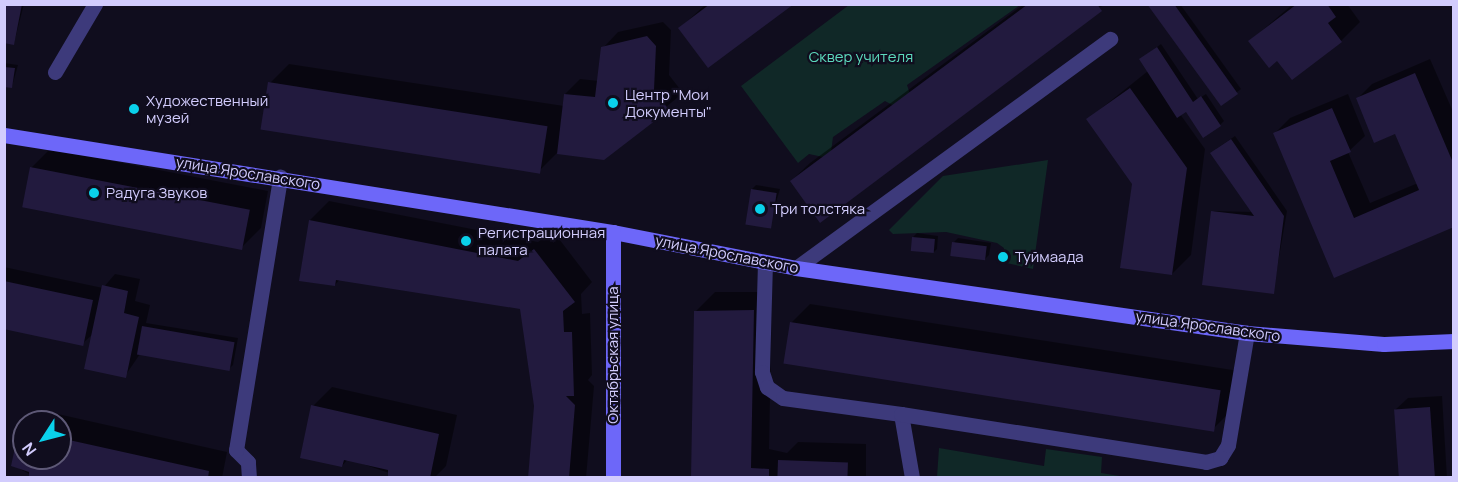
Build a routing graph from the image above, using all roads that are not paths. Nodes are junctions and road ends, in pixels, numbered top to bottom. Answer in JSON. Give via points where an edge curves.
{"nodes":[{"id":1,"x":95,"y":5,"type":"edge"},
{"id":2,"x":1110,"y":39,"type":"dead end"},
{"id":3,"x":55,"y":72,"type":"dead end"},
{"id":4,"x":4,"y":135,"type":"edge"},
{"id":5,"x":280,"y":177,"type":"junction"},
{"id":6,"x":613,"y":232,"type":"junction"},
{"id":7,"x":765,"y":262,"type":"junction"},
{"id":8,"x":796,"y":268,"type":"junction"},
{"id":9,"x":1247,"y":333,"type":"junction"},
{"id":10,"x":1454,"y":341,"type":"edge"},
{"id":11,"x":901,"y":414,"type":"junction"},
{"id":12,"x":249,"y":477,"type":"edge"},
{"id":13,"x":613,"y":477,"type":"edge"},
{"id":14,"x":912,"y":477,"type":"edge"}],
"edges":[{"from":1,"to":3,"type":"street"},
{"from":2,"to":8,"type":"street"},
{"from":4,"to":5,"type":"street","name":"улица Ярославского"},
{"from":5,"to":6,"type":"street","name":"улица Ярославского"},
{"from":5,"to":12,"type":"street","via":[[265,294],[236,450],[248,462]]},
{"from":6,"to":7,"type":"street","name":"улица Ярославского"},
{"from":6,"to":13,"type":"street","name":"Октябрьская улица"},
{"from":7,"to":8,"type":"street","name":"улица Ярославского"},
{"from":7,"to":11,"type":"street","via":[[762,372],[767,387],[783,398]]},
{"from":8,"to":9,"type":"street","name":"улица Ярославского"},
{"from":9,"to":10,"type":"street","name":"улица Ярославского","via":[[1384,344]]},
{"from":9,"to":11,"type":"street","via":[[1228,445],[1220,458],[1206,462]]},
{"from":11,"to":14,"type":"street"}]}
